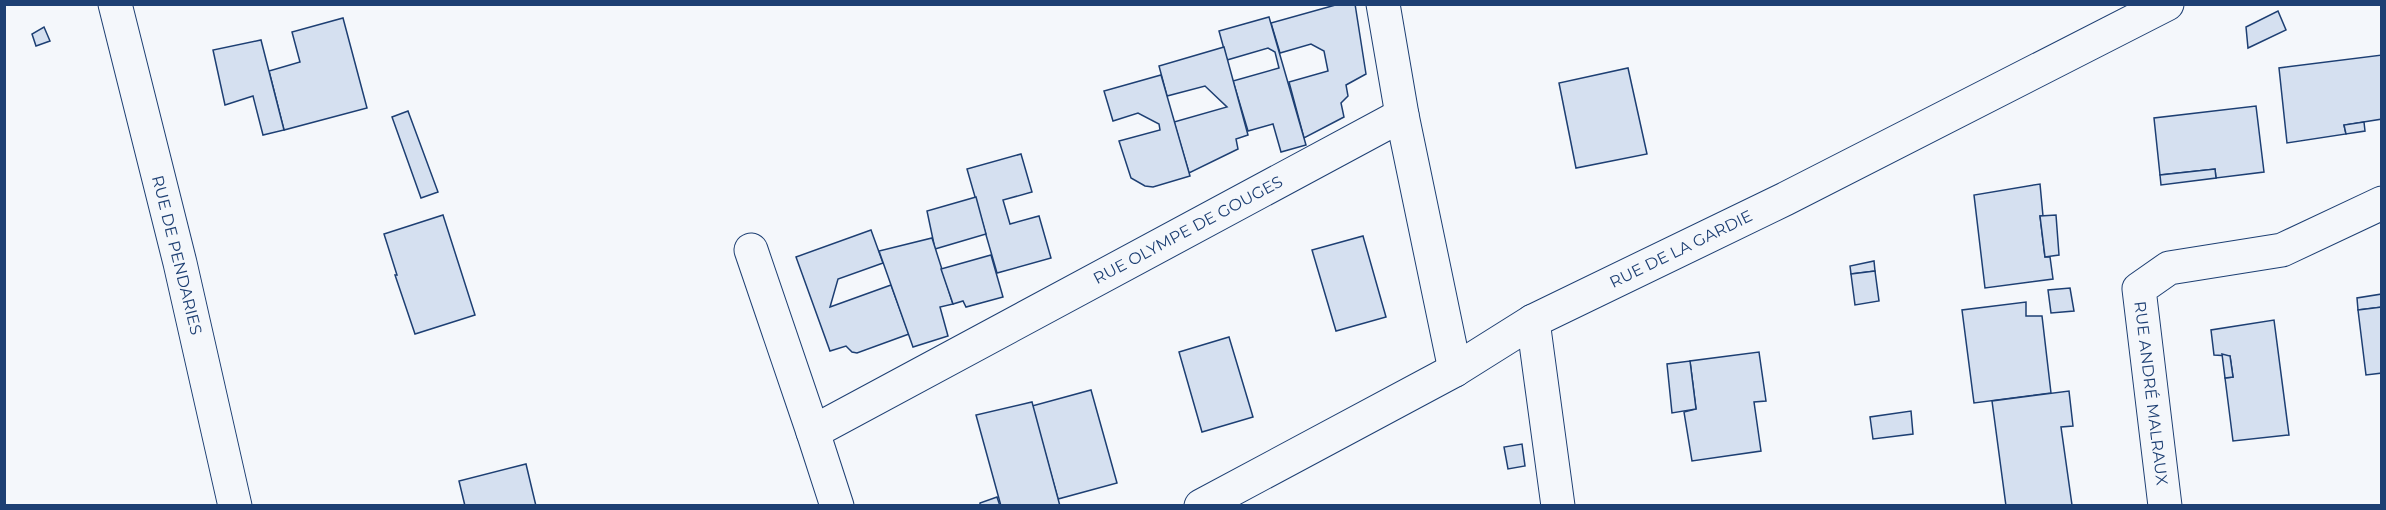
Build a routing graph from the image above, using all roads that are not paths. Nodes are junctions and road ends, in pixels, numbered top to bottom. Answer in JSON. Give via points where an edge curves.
{"nodes":[{"id":1,"x":115,"y":4,"type":"edge"},
{"id":2,"x":1383,"y":4,"type":"edge"},
{"id":3,"x":2167,"y":4,"type":"edge"},
{"id":4,"x":1402,"y":115,"type":"junction"},
{"id":5,"x":2382,"y":203,"type":"edge"},
{"id":6,"x":751,"y":250,"type":"dead end"},
{"id":7,"x":1533,"y":321,"type":"junction"},
{"id":8,"x":1455,"y":370,"type":"junction"},
{"id":9,"x":813,"y":432,"type":"junction"},
{"id":10,"x":235,"y":506,"type":"edge"},
{"id":11,"x":837,"y":506,"type":"edge"},
{"id":12,"x":1201,"y":506,"type":"edge"},
{"id":13,"x":1558,"y":506,"type":"edge"},
{"id":14,"x":2165,"y":506,"type":"edge"}],
"edges":[{"from":1,"to":10,"type":"street","name":"RUE DE PENDARIES","via":[[180,263]]},
{"from":2,"to":4,"type":"street"},
{"from":3,"to":7,"type":"street","name":"RUE DE LA GARDIE","via":[[1795,194]]},
{"from":4,"to":8,"type":"street"},
{"from":4,"to":9,"type":"street","name":"RUE OLYMPE DE GOUGES"},
{"from":5,"to":14,"type":"street","name":"RUE ANDRÉ MALRAUX","via":[[2282,250],[2169,268],[2139,289]]},
{"from":6,"to":9,"type":"street"},
{"from":7,"to":8,"type":"street","name":"RUE DE LA GARDIE"},
{"from":7,"to":13,"type":"street"},
{"from":8,"to":12,"type":"street","name":"RUE DE LA GARDIE"},
{"from":9,"to":11,"type":"street"}]}
